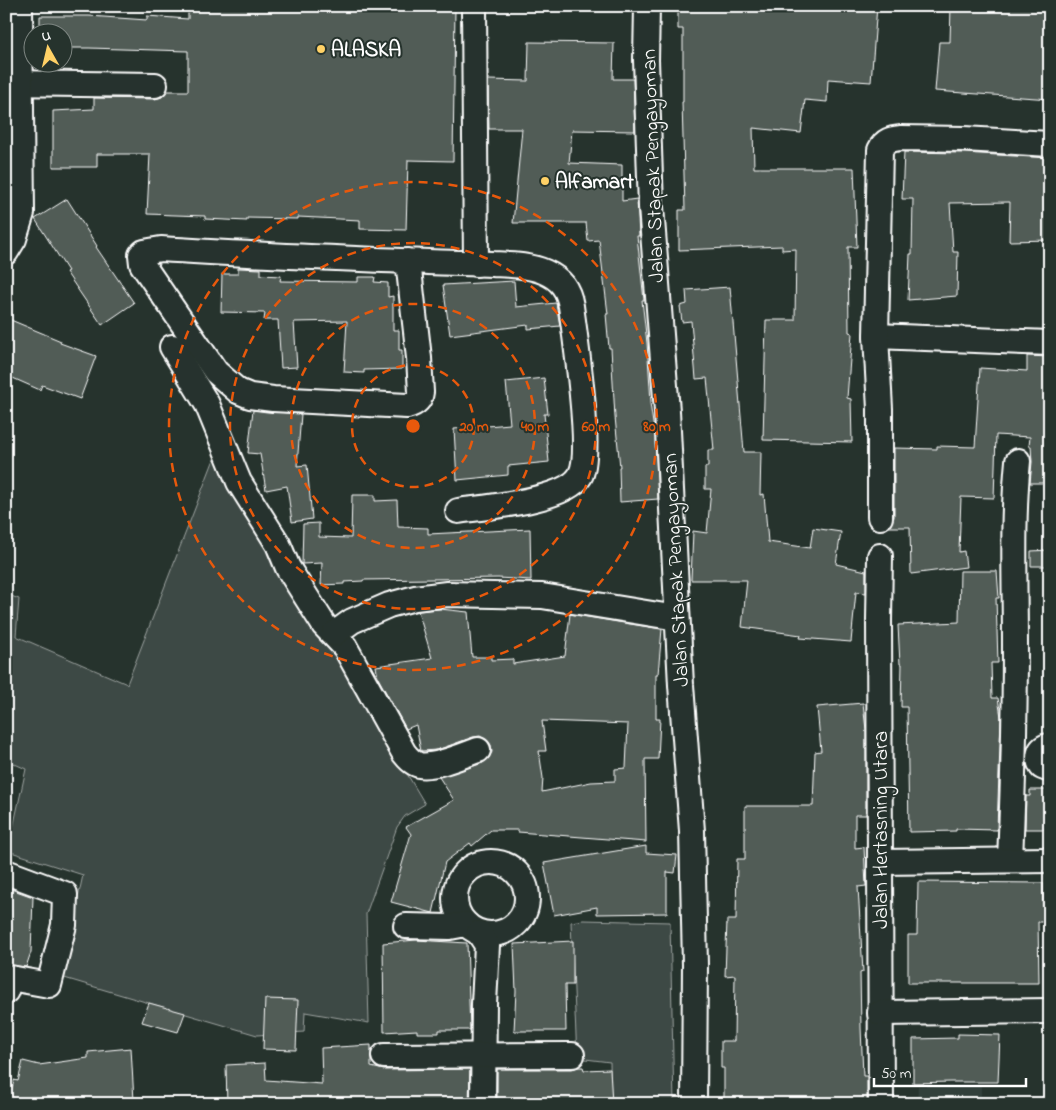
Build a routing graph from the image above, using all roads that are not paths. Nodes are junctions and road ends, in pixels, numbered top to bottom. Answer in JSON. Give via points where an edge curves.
{"nodes":[{"id":1,"x":20,"y":6,"type":"edge"},
{"id":2,"x":474,"y":6,"type":"edge"},
{"id":3,"x":646,"y":6,"type":"edge"},
{"id":4,"x":13,"y":83,"type":"edge"},
{"id":5,"x":155,"y":85,"type":"dead end"},
{"id":6,"x":1050,"y":144,"type":"edge"},
{"id":7,"x":6,"y":252,"type":"edge"},
{"id":8,"x":408,"y":261,"type":"junction"},
{"id":9,"x":476,"y":264,"type":"junction"},
{"id":10,"x":876,"y":336,"type":"junction"},
{"id":11,"x":1050,"y":343,"type":"edge"},
{"id":12,"x":172,"y":347,"type":"dead end"},
{"id":13,"x":1018,"y":461,"type":"dead end"},
{"id":14,"x":458,"y":511,"type":"dead end"},
{"id":15,"x":880,"y":516,"type":"dead end"},
{"id":16,"x":880,"y":556,"type":"dead end"},
{"id":17,"x":677,"y":618,"type":"junction"},
{"id":18,"x":334,"y":634,"type":"junction"},
{"id":19,"x":1050,"y":746,"type":"edge"},
{"id":20,"x":478,"y":750,"type":"dead end"},
{"id":21,"x":1050,"y":770,"type":"edge"},
{"id":22,"x":1010,"y":860,"type":"junction"},
{"id":23,"x":1050,"y":860,"type":"edge"},
{"id":24,"x":880,"y":862,"type":"junction"},
{"id":25,"x":6,"y":872,"type":"edge"},
{"id":26,"x":406,"y":926,"type":"dead end"},
{"id":27,"x":6,"y":991,"type":"edge"},
{"id":28,"x":1050,"y":1011,"type":"edge"},
{"id":29,"x":880,"y":1013,"type":"junction"},
{"id":30,"x":484,"y":1055,"type":"junction"},
{"id":31,"x":572,"y":1055,"type":"dead end"},
{"id":32,"x":384,"y":1056,"type":"dead end"},
{"id":33,"x":483,"y":1104,"type":"edge"},
{"id":34,"x":694,"y":1104,"type":"edge"},
{"id":35,"x":881,"y":1104,"type":"edge"}],
"edges":[{"from":1,"to":4,"type":"street"},
{"from":2,"to":9,"type":"street"},
{"from":3,"to":17,"type":"street","name":"Jalan Stapak Pengayoman","via":[[651,197]]},
{"from":4,"to":5,"type":"street"},
{"from":4,"to":7,"type":"street","via":[[22,212]]},
{"from":6,"to":10,"type":"street","via":[[901,138],[883,144],[879,160]]},
{"from":8,"to":8,"type":"street","via":[[421,392],[420,398],[407,406],[273,399],[238,391],[216,372],[204,356],[142,264],[141,255],[161,249]]},
{"from":8,"to":9,"type":"street"},
{"from":9,"to":14,"type":"street","via":[[533,268],[564,284],[571,306],[584,426],[584,466],[580,477],[555,492],[511,504]]},
{"from":10,"to":11,"type":"street"},
{"from":10,"to":15,"type":"street"},
{"from":12,"to":18,"type":"street","via":[[207,404],[239,482],[262,516],[306,598]]},
{"from":13,"to":22,"type":"street","via":[[1015,485],[1014,765]]},
{"from":16,"to":24,"type":"street","name":"Jalan Hertasning Utara"},
{"from":17,"to":18,"type":"street","via":[[542,596],[447,594],[389,605],[352,621]]},
{"from":17,"to":34,"type":"street","name":"Jalan Stapak Pengayoman","via":[[694,893]]},
{"from":18,"to":20,"type":"street","via":[[345,647],[410,760],[421,766],[430,765]]},
{"from":19,"to":21,"type":"street","via":[[1041,749],[1039,762]]},
{"from":22,"to":23,"type":"street"},
{"from":22,"to":24,"type":"street"},
{"from":24,"to":29,"type":"street","name":"Jalan Hertasning Utara"},
{"from":25,"to":27,"type":"street","via":[[65,894],[64,926],[49,985],[10,978]]},
{"from":26,"to":30,"type":"street","via":[[472,929],[486,945]]},
{"from":28,"to":29,"type":"street"},
{"from":29,"to":35,"type":"street","name":"Jalan Hertasning Utara"},
{"from":30,"to":31,"type":"street"},
{"from":30,"to":32,"type":"street"},
{"from":30,"to":33,"type":"street"}]}
